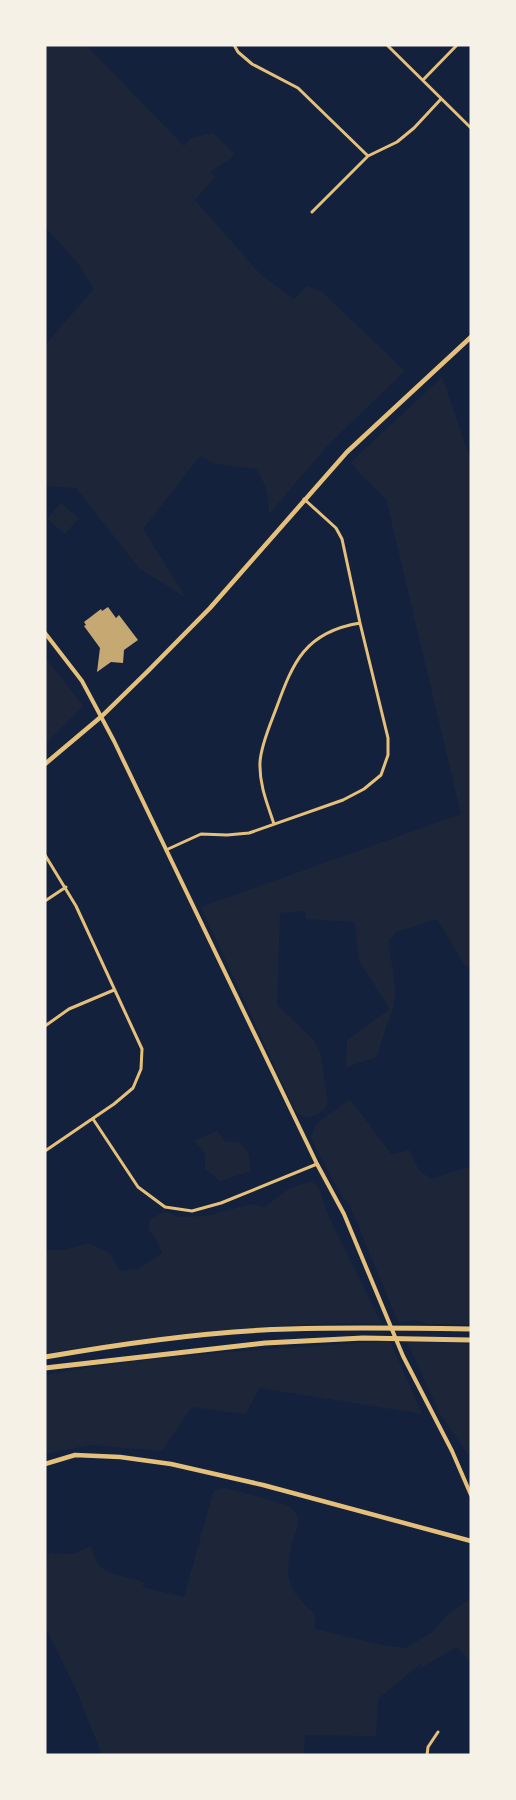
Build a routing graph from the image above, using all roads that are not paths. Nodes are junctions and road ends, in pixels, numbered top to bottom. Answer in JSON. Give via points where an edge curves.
{"nodes":[{"id":1,"x":234,"y":45,"type":"edge"},
{"id":2,"x":387,"y":45,"type":"edge"},
{"id":3,"x":457,"y":45,"type":"edge"},
{"id":4,"x":423,"y":80,"type":"junction"},
{"id":5,"x":441,"y":99,"type":"junction"},
{"id":6,"x":471,"y":128,"type":"edge"},
{"id":7,"x":368,"y":156,"type":"junction"},
{"id":8,"x":312,"y":212,"type":"dead end"},
{"id":9,"x":471,"y":338,"type":"edge"},
{"id":10,"x":304,"y":500,"type":"junction"},
{"id":11,"x":360,"y":623,"type":"junction"},
{"id":12,"x":45,"y":633,"type":"edge"},
{"id":13,"x":102,"y":716,"type":"junction"},
{"id":14,"x":45,"y":764,"type":"edge"},
{"id":15,"x":274,"y":824,"type":"junction"},
{"id":16,"x":166,"y":850,"type":"junction"},
{"id":17,"x":45,"y":855,"type":"edge"},
{"id":18,"x":66,"y":887,"type":"junction"},
{"id":19,"x":45,"y":901,"type":"edge"},
{"id":20,"x":114,"y":990,"type":"junction"},
{"id":21,"x":45,"y":1026,"type":"edge"},
{"id":22,"x":92,"y":1118,"type":"junction"},
{"id":23,"x":45,"y":1151,"type":"edge"},
{"id":24,"x":317,"y":1164,"type":"junction"},
{"id":25,"x":471,"y":1329,"type":"edge"},
{"id":26,"x":471,"y":1340,"type":"edge"},
{"id":27,"x":45,"y":1357,"type":"edge"},
{"id":28,"x":45,"y":1368,"type":"edge"},
{"id":29,"x":45,"y":1464,"type":"edge"},
{"id":30,"x":471,"y":1495,"type":"edge"},
{"id":31,"x":471,"y":1541,"type":"edge"},
{"id":32,"x":438,"y":1732,"type":"dead end"},
{"id":33,"x":427,"y":1755,"type":"edge"}],
"edges":[{"from":1,"to":7,"type":"street","via":[[252,64],[298,88]]},
{"from":2,"to":4,"type":"street"},
{"from":3,"to":4,"type":"street"},
{"from":4,"to":5,"type":"street"},
{"from":5,"to":6,"type":"street"},
{"from":5,"to":7,"type":"street","via":[[397,142]]},
{"from":7,"to":8,"type":"street"},
{"from":9,"to":10,"type":"main road","via":[[347,452]]},
{"from":10,"to":11,"type":"street","via":[[336,528],[342,539]]},
{"from":10,"to":13,"type":"main road","via":[[210,608]]},
{"from":11,"to":15,"type":"street","via":[[346,625],[317,639],[290,670],[260,760],[261,788]]},
{"from":11,"to":15,"type":"street","via":[[388,738],[388,755],[381,775],[343,800]]},
{"from":12,"to":13,"type":"street","via":[[82,681]]},
{"from":13,"to":14,"type":"main road"},
{"from":13,"to":16,"type":"street"},
{"from":15,"to":16,"type":"street","via":[[249,833],[201,834]]},
{"from":16,"to":24,"type":"street"},
{"from":17,"to":18,"type":"street"},
{"from":18,"to":19,"type":"street"},
{"from":18,"to":20,"type":"street"},
{"from":20,"to":21,"type":"street","via":[[69,1009]]},
{"from":20,"to":22,"type":"street","via":[[142,1049],[141,1069],[133,1088]]},
{"from":22,"to":23,"type":"street"},
{"from":22,"to":24,"type":"street","via":[[138,1187],[165,1207],[202,1209]]},
{"from":24,"to":30,"type":"street","via":[[344,1214],[403,1356]]},
{"from":25,"to":27,"type":"highway","via":[[352,1327],[237,1331]]},
{"from":26,"to":28,"type":"highway","via":[[363,1338],[265,1343]]},
{"from":29,"to":31,"type":"main road","via":[[75,1455],[171,1464]]},
{"from":32,"to":33,"type":"street"}]}
